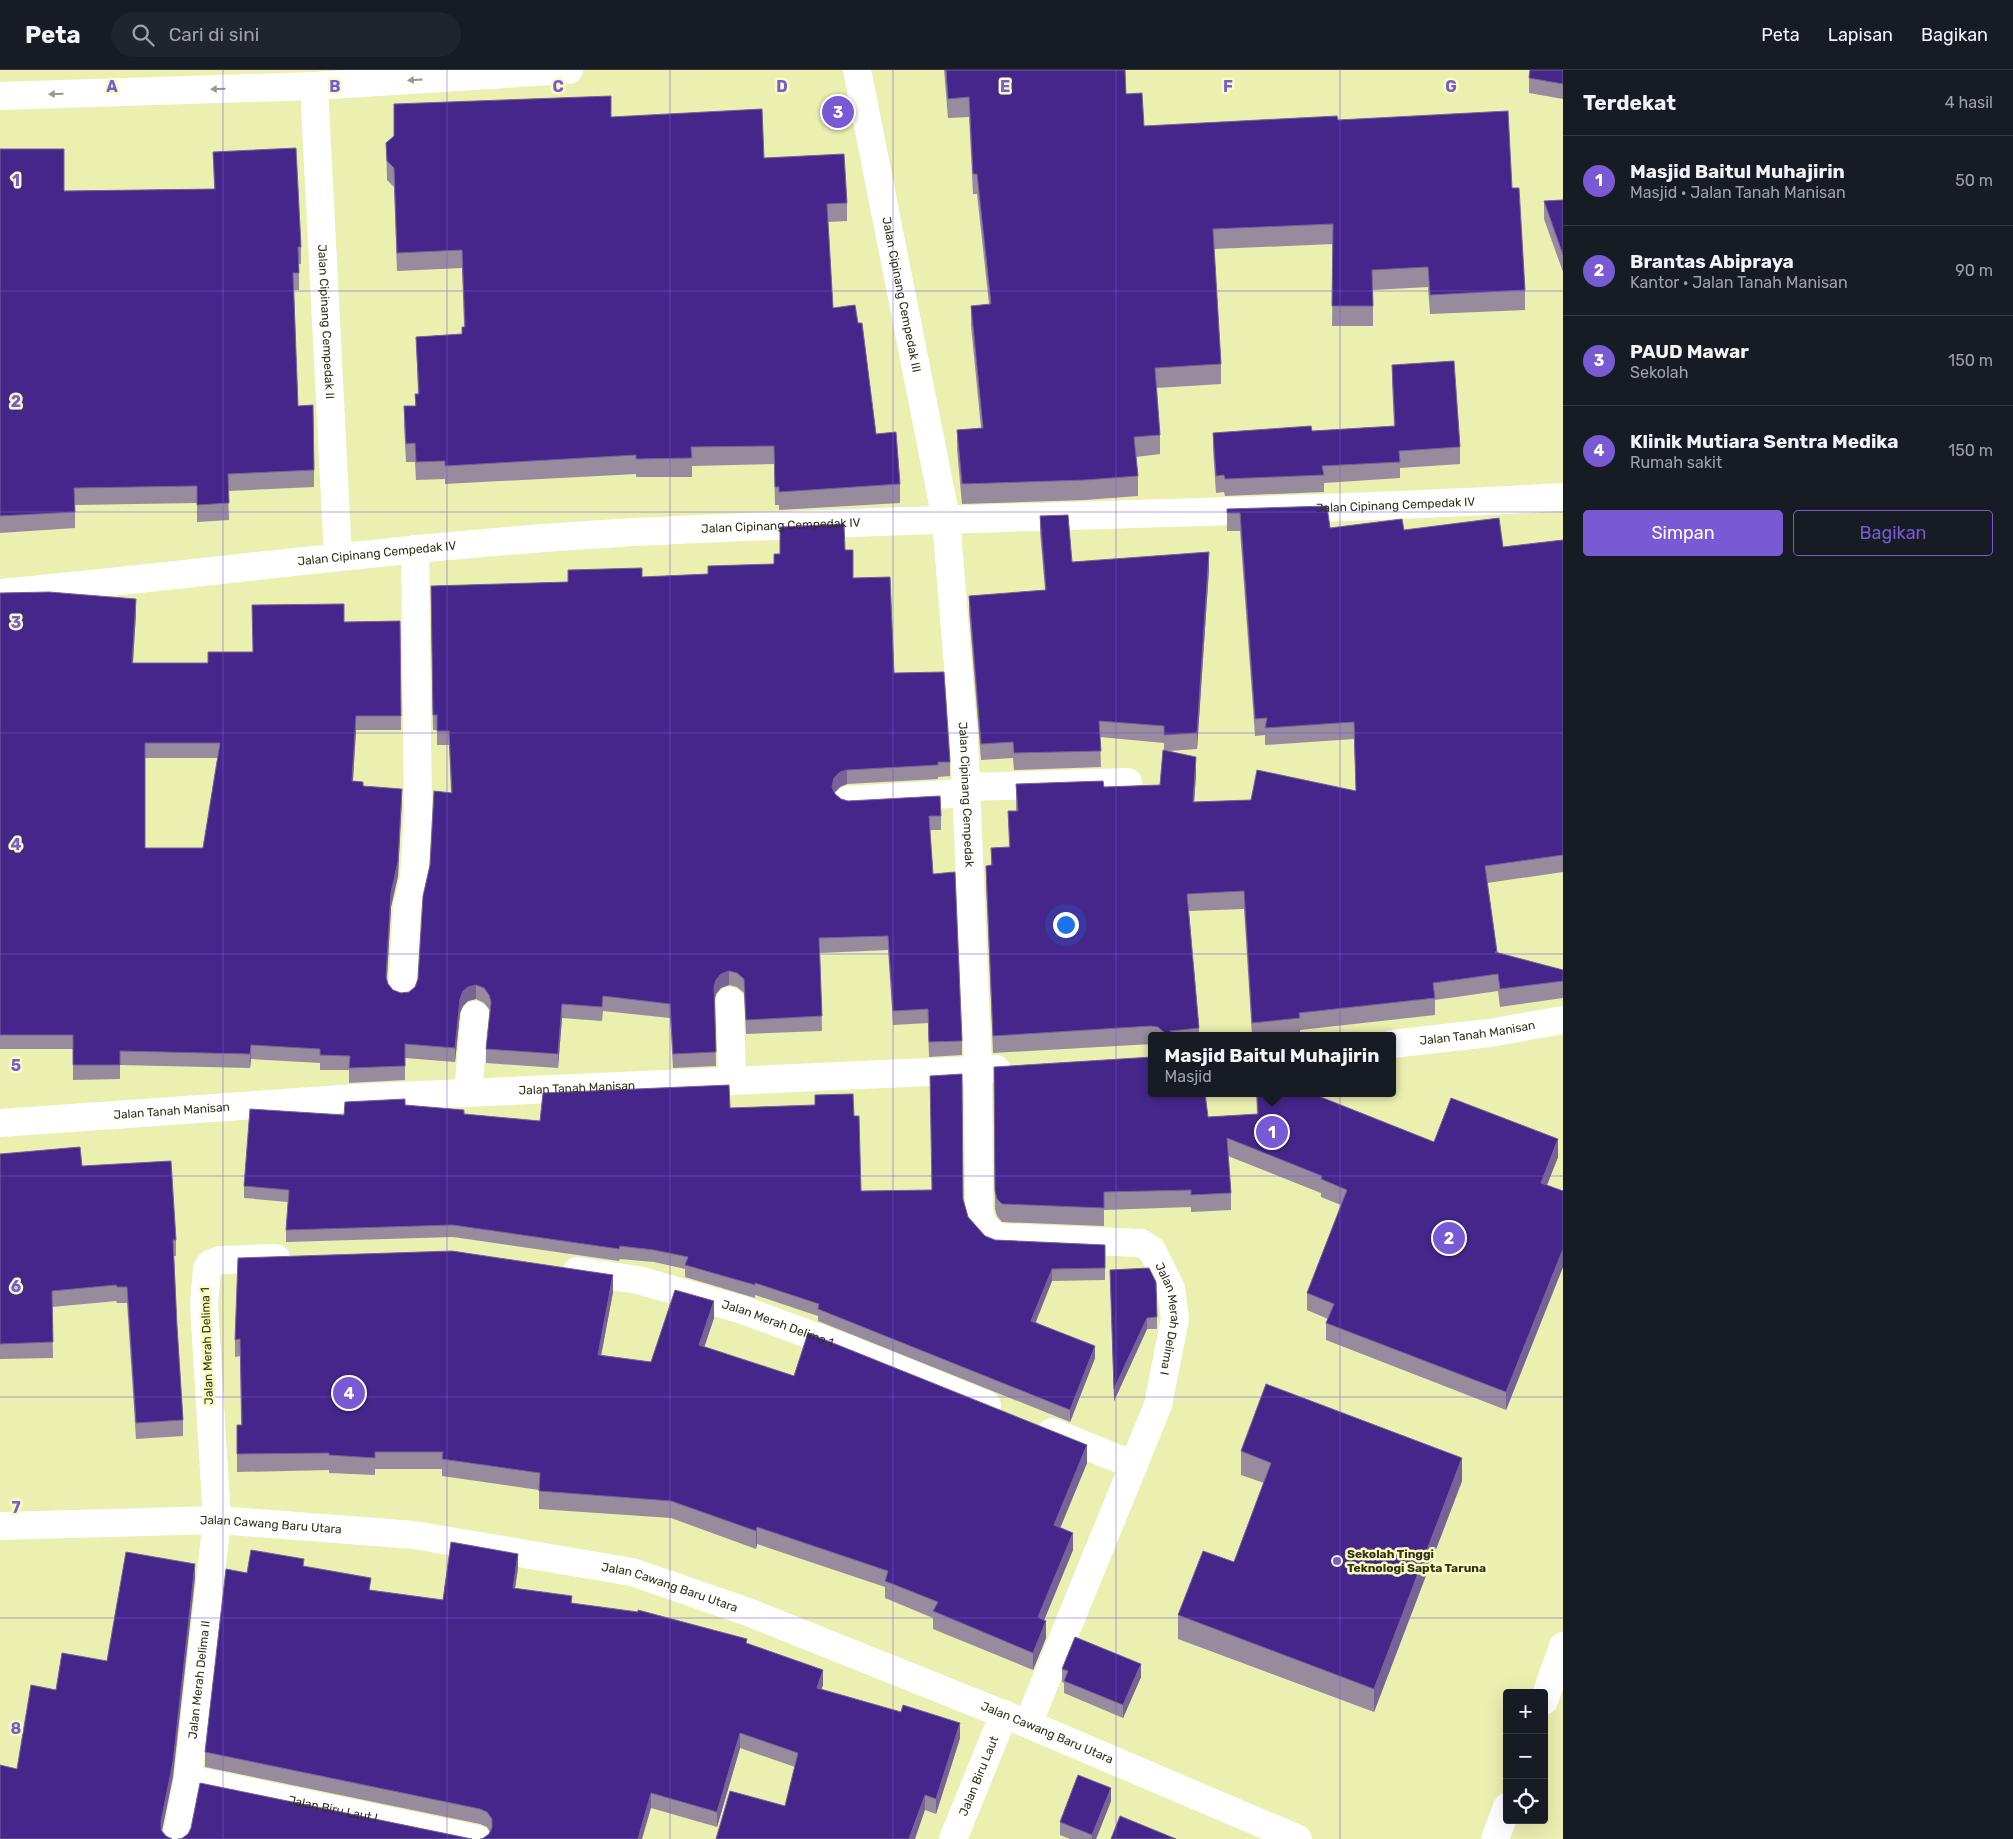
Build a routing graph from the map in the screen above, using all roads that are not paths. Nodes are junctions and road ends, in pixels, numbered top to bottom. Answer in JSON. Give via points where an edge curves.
{"nodes":[{"id":1,"x":569,"y":70,"type":"edge"},
{"id":2,"x":857,"y":70,"type":"edge"},
{"id":3,"x":260,"y":78,"type":"edge"},
{"id":4,"x":314,"y":86,"type":"junction"},
{"id":5,"x":0,"y":96,"type":"edge"},
{"id":6,"x":1563,"y":497,"type":"edge"},
{"id":7,"x":946,"y":519,"type":"junction"},
{"id":8,"x":414,"y":549,"type":"junction"},
{"id":9,"x":338,"y":557,"type":"junction"},
{"id":10,"x":0,"y":593,"type":"edge"},
{"id":11,"x":1128,"y":782,"type":"dead end"},
{"id":12,"x":966,"y":790,"type":"junction"},
{"id":13,"x":848,"y":800,"type":"edge"},
{"id":14,"x":402,"y":992,"type":"edge"},
{"id":15,"x":730,"y":1001,"type":"dead end"},
{"id":16,"x":475,"y":1015,"type":"dead end"},
{"id":17,"x":1563,"y":1020,"type":"edge"},
{"id":18,"x":1396,"y":1044,"type":"edge"},
{"id":19,"x":1016,"y":1068,"type":"edge"},
{"id":20,"x":978,"y":1070,"type":"junction"},
{"id":21,"x":732,"y":1081,"type":"junction"},
{"id":22,"x":468,"y":1093,"type":"junction"},
{"id":23,"x":0,"y":1123,"type":"edge"},
{"id":24,"x":298,"y":1257,"type":"edge"},
{"id":25,"x":551,"y":1267,"type":"edge"},
{"id":26,"x":1134,"y":1465,"type":"junction"},
{"id":27,"x":216,"y":1520,"type":"junction"},
{"id":28,"x":0,"y":1526,"type":"edge"},
{"id":29,"x":1563,"y":1646,"type":"edge"},
{"id":30,"x":1548,"y":1689,"type":"edge"},
{"id":31,"x":1016,"y":1719,"type":"junction"},
{"id":32,"x":188,"y":1779,"type":"junction"},
{"id":33,"x":1503,"y":1818,"type":"edge"},
{"id":34,"x":176,"y":1839,"type":"edge"},
{"id":35,"x":477,"y":1839,"type":"edge"},
{"id":36,"x":953,"y":1839,"type":"edge"},
{"id":37,"x":1298,"y":1839,"type":"edge"},
{"id":38,"x":1495,"y":1839,"type":"edge"}],
"edges":[{"from":1,"to":4,"type":"main road","one_way":true},
{"from":2,"to":7,"type":"main road","name":"Jalan Cipinang Cempedak III"},
{"from":3,"to":4,"type":"main road"},
{"from":3,"to":5,"type":"main road","one_way":true},
{"from":4,"to":9,"type":"main road","name":"Jalan Cipinang Cempedak II"},
{"from":6,"to":7,"type":"main road","name":"Jalan Cipinang Cempedak IV"},
{"from":7,"to":8,"type":"main road","name":"Jalan Cipinang Cempedak IV","via":[[617,533]]},
{"from":7,"to":12,"type":"main road","name":"Jalan Cipinang Cempedak"},
{"from":8,"to":9,"type":"main road","name":"Jalan Cipinang Cempedak IV"},
{"from":8,"to":14,"type":"main road","via":[[418,813],[414,878],[406,908]]},
{"from":9,"to":10,"type":"main road","name":"Jalan Cipinang Cempedak IV"},
{"from":11,"to":12,"type":"main road"},
{"from":12,"to":13,"type":"main road"},
{"from":12,"to":20,"type":"main road","name":"Jalan Cipinang Cempedak"},
{"from":15,"to":21,"type":"main road"},
{"from":16,"to":22,"type":"main road"},
{"from":17,"to":18,"type":"main road","name":"Jalan Tanah Manisan","via":[[1489,1033]]},
{"from":19,"to":20,"type":"main road","name":"Jalan Tanah Manisan"},
{"from":20,"to":21,"type":"main road","name":"Jalan Tanah Manisan"},
{"from":20,"to":26,"type":"main road","name":"Jalan Merah Delima I","via":[[979,1211],[988,1232],[996,1237],[1141,1244],[1152,1250],[1171,1289],[1175,1319],[1158,1405]]},
{"from":21,"to":22,"type":"main road","name":"Jalan Tanah Manisan"},
{"from":22,"to":23,"type":"main road","name":"Jalan Tanah Manisan"},
{"from":24,"to":27,"type":"main road","name":"Jalan Merah Delima 1","via":[[220,1260],[207,1269],[204,1305]]},
{"from":25,"to":26,"type":"main road","name":"Jalan Merah Delima 1","via":[[638,1280],[743,1310],[851,1350]]},
{"from":26,"to":31,"type":"main road","name":"Jalan Merah Delima I"},
{"from":27,"to":28,"type":"main road","name":"Jalan Cawang Baru Utara"},
{"from":27,"to":31,"type":"main road","name":"Jalan Cawang Baru Utara","via":[[414,1535],[632,1572],[748,1612]]},
{"from":27,"to":32,"type":"main road","name":"Jalan Merah Delima II"},
{"from":29,"to":30,"type":"main road"},
{"from":31,"to":36,"type":"main road","name":"Jalan Biru Laut"},
{"from":31,"to":37,"type":"main road","name":"Jalan Cawang Baru Utara"},
{"from":32,"to":34,"type":"main road","name":"Jalan Merah Delima II"},
{"from":32,"to":35,"type":"main road","name":"Jalan Biru Laut I"},
{"from":33,"to":38,"type":"main road"}]}
